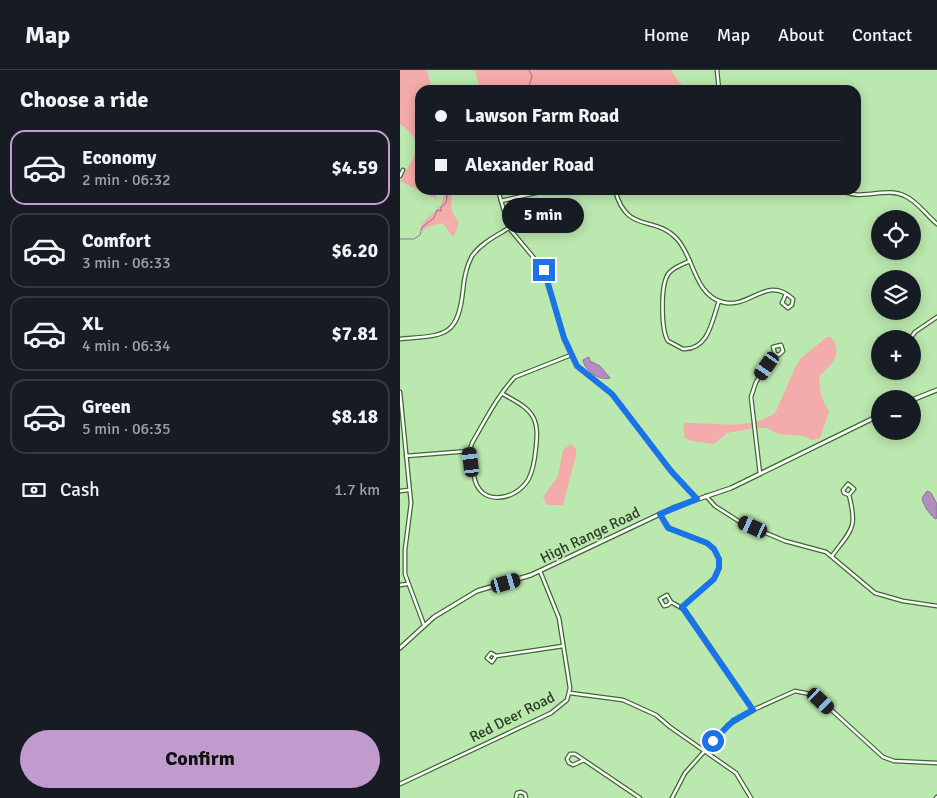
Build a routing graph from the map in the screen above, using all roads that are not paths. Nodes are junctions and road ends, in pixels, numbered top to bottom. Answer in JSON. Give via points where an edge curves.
{"nodes":[{"id":1,"x":717,"y":70,"type":"edge"},
{"id":2,"x":718,"y":85,"type":"edge"},
{"id":3,"x":404,"y":170,"type":"dead end"},
{"id":4,"x":400,"y":174,"type":"edge"},
{"id":5,"x":499,"y":195,"type":"edge"},
{"id":6,"x":527,"y":195,"type":"edge"},
{"id":7,"x":617,"y":195,"type":"edge"},
{"id":8,"x":858,"y":195,"type":"edge"},
{"id":9,"x":501,"y":201,"type":"junction"},
{"id":10,"x":937,"y":224,"type":"edge"},
{"id":11,"x":509,"y":228,"type":"junction"},
{"id":12,"x":690,"y":261,"type":"junction"},
{"id":13,"x":786,"y":294,"type":"junction"},
{"id":14,"x":719,"y":301,"type":"junction"},
{"id":15,"x":937,"y":317,"type":"edge"},
{"id":16,"x":918,"y":330,"type":"edge"},
{"id":17,"x":400,"y":339,"type":"edge"},
{"id":18,"x":775,"y":354,"type":"junction"},
{"id":19,"x":571,"y":355,"type":"junction"},
{"id":20,"x":937,"y":390,"type":"edge"},
{"id":21,"x":400,"y":392,"type":"edge"},
{"id":22,"x":503,"y":394,"type":"junction"},
{"id":23,"x":921,"y":396,"type":"edge"},
{"id":24,"x":871,"y":419,"type":"edge"},
{"id":25,"x":470,"y":451,"type":"junction"},
{"id":26,"x":406,"y":456,"type":"junction"},
{"id":27,"x":760,"y":474,"type":"junction"},
{"id":28,"x":409,"y":490,"type":"junction"},
{"id":29,"x":400,"y":491,"type":"edge"},
{"id":30,"x":849,"y":495,"type":"junction"},
{"id":31,"x":706,"y":496,"type":"junction"},
{"id":32,"x":697,"y":499,"type":"junction"},
{"id":33,"x":660,"y":514,"type":"junction"},
{"id":34,"x":832,"y":556,"type":"junction"},
{"id":35,"x":540,"y":571,"type":"junction"},
{"id":36,"x":407,"y":584,"type":"junction"},
{"id":37,"x":400,"y":585,"type":"edge"},
{"id":38,"x":671,"y":602,"type":"junction"},
{"id":39,"x":937,"y":606,"type":"edge"},
{"id":40,"x":682,"y":607,"type":"junction"},
{"id":41,"x":424,"y":625,"type":"junction"},
{"id":42,"x":563,"y":646,"type":"junction"},
{"id":43,"x":400,"y":648,"type":"edge"},
{"id":44,"x":496,"y":656,"type":"dead end"},
{"id":45,"x":570,"y":693,"type":"junction"},
{"id":46,"x":753,"y":710,"type":"junction"},
{"id":47,"x":704,"y":751,"type":"junction"},
{"id":48,"x":584,"y":760,"type":"junction"},
{"id":49,"x":937,"y":763,"type":"edge"},
{"id":50,"x":400,"y":784,"type":"edge"},
{"id":51,"x":516,"y":798,"type":"edge"},
{"id":52,"x":526,"y":798,"type":"edge"},
{"id":53,"x":640,"y":798,"type":"edge"},
{"id":54,"x":672,"y":798,"type":"edge"},
{"id":55,"x":751,"y":798,"type":"edge"}],
"edges":[{"from":1,"to":2,"type":"street"},
{"from":3,"to":4,"type":"street"},
{"from":5,"to":9,"type":"street"},
{"from":6,"to":9,"type":"street"},
{"from":7,"to":12,"type":"street","via":[[620,206],[635,220],[672,234]]},
{"from":8,"to":10,"type":"street","via":[[902,195]]},
{"from":9,"to":11,"type":"street"},
{"from":11,"to":17,"type":"street","via":[[481,246],[472,258],[464,277],[460,312],[454,326],[439,334]]},
{"from":11,"to":19,"type":"street","via":[[542,267]]},
{"from":12,"to":14,"type":"street","via":[[704,290]]},
{"from":12,"to":14,"type":"street","via":[[670,272],[665,281],[663,327],[668,341],[683,349],[700,345]]},
{"from":13,"to":13,"type":"street","via":[[793,302],[788,308],[782,303]]},
{"from":13,"to":14,"type":"street","via":[[769,290],[737,303]]},
{"from":15,"to":16,"type":"street"},
{"from":18,"to":18,"type":"street","via":[[783,352],[781,345],[773,347]]},
{"from":18,"to":27,"type":"street","via":[[753,389],[751,401]]},
{"from":19,"to":22,"type":"street","via":[[517,376]]},
{"from":19,"to":32,"type":"street","via":[[582,371],[612,394],[671,471]]},
{"from":20,"to":23,"type":"street"},
{"from":21,"to":26,"type":"street"},
{"from":22,"to":25,"type":"street"},
{"from":22,"to":25,"type":"street","via":[[526,409],[535,422],[537,438],[529,479],[509,495],[500,498],[487,496],[475,483]]},
{"from":24,"to":27,"type":"street","name":"High Range Road"},
{"from":25,"to":26,"type":"street"},
{"from":26,"to":28,"type":"street"},
{"from":27,"to":31,"type":"street","name":"High Range Road"},
{"from":28,"to":29,"type":"street"},
{"from":28,"to":36,"type":"street","via":[[411,503],[404,556]]},
{"from":30,"to":30,"type":"street","via":[[854,489],[848,484],[843,490]]},
{"from":30,"to":34,"type":"street","via":[[853,525]]},
{"from":31,"to":32,"type":"street","name":"High Range Road"},
{"from":31,"to":34,"type":"street","via":[[740,522],[784,540],[818,548]]},
{"from":32,"to":33,"type":"street","name":"High Range Road"},
{"from":33,"to":35,"type":"street","name":"High Range Road"},
{"from":33,"to":40,"type":"street","via":[[668,528],[707,543],[719,559],[714,579]]},
{"from":34,"to":39,"type":"street","via":[[874,593]]},
{"from":35,"to":41,"type":"street","name":"High Range Road","via":[[477,591]]},
{"from":35,"to":42,"type":"street","name":"Red Deer Road","via":[[559,618]]},
{"from":36,"to":37,"type":"street"},
{"from":36,"to":41,"type":"street"},
{"from":38,"to":38,"type":"street","via":[[664,606],[660,598],[667,595]]},
{"from":38,"to":40,"type":"street"},
{"from":40,"to":46,"type":"street"},
{"from":41,"to":43,"type":"street","name":"High Range Road"},
{"from":42,"to":44,"type":"street"},
{"from":42,"to":45,"type":"street","name":"Red Deer Road"},
{"from":45,"to":47,"type":"street","via":[[626,701],[659,717]]},
{"from":45,"to":50,"type":"street","name":"Red Deer Road","via":[[564,705],[555,710]]},
{"from":46,"to":47,"type":"street","via":[[728,725]]},
{"from":46,"to":49,"type":"street","via":[[792,691],[807,692],[817,697],[880,756],[894,761]]},
{"from":47,"to":54,"type":"street"},
{"from":47,"to":55,"type":"street","via":[[736,773]]},
{"from":48,"to":48,"type":"street","via":[[572,753],[567,759],[572,765]]},
{"from":48,"to":53,"type":"street"},
{"from":51,"to":52,"type":"street","via":[[521,792]]}]}
